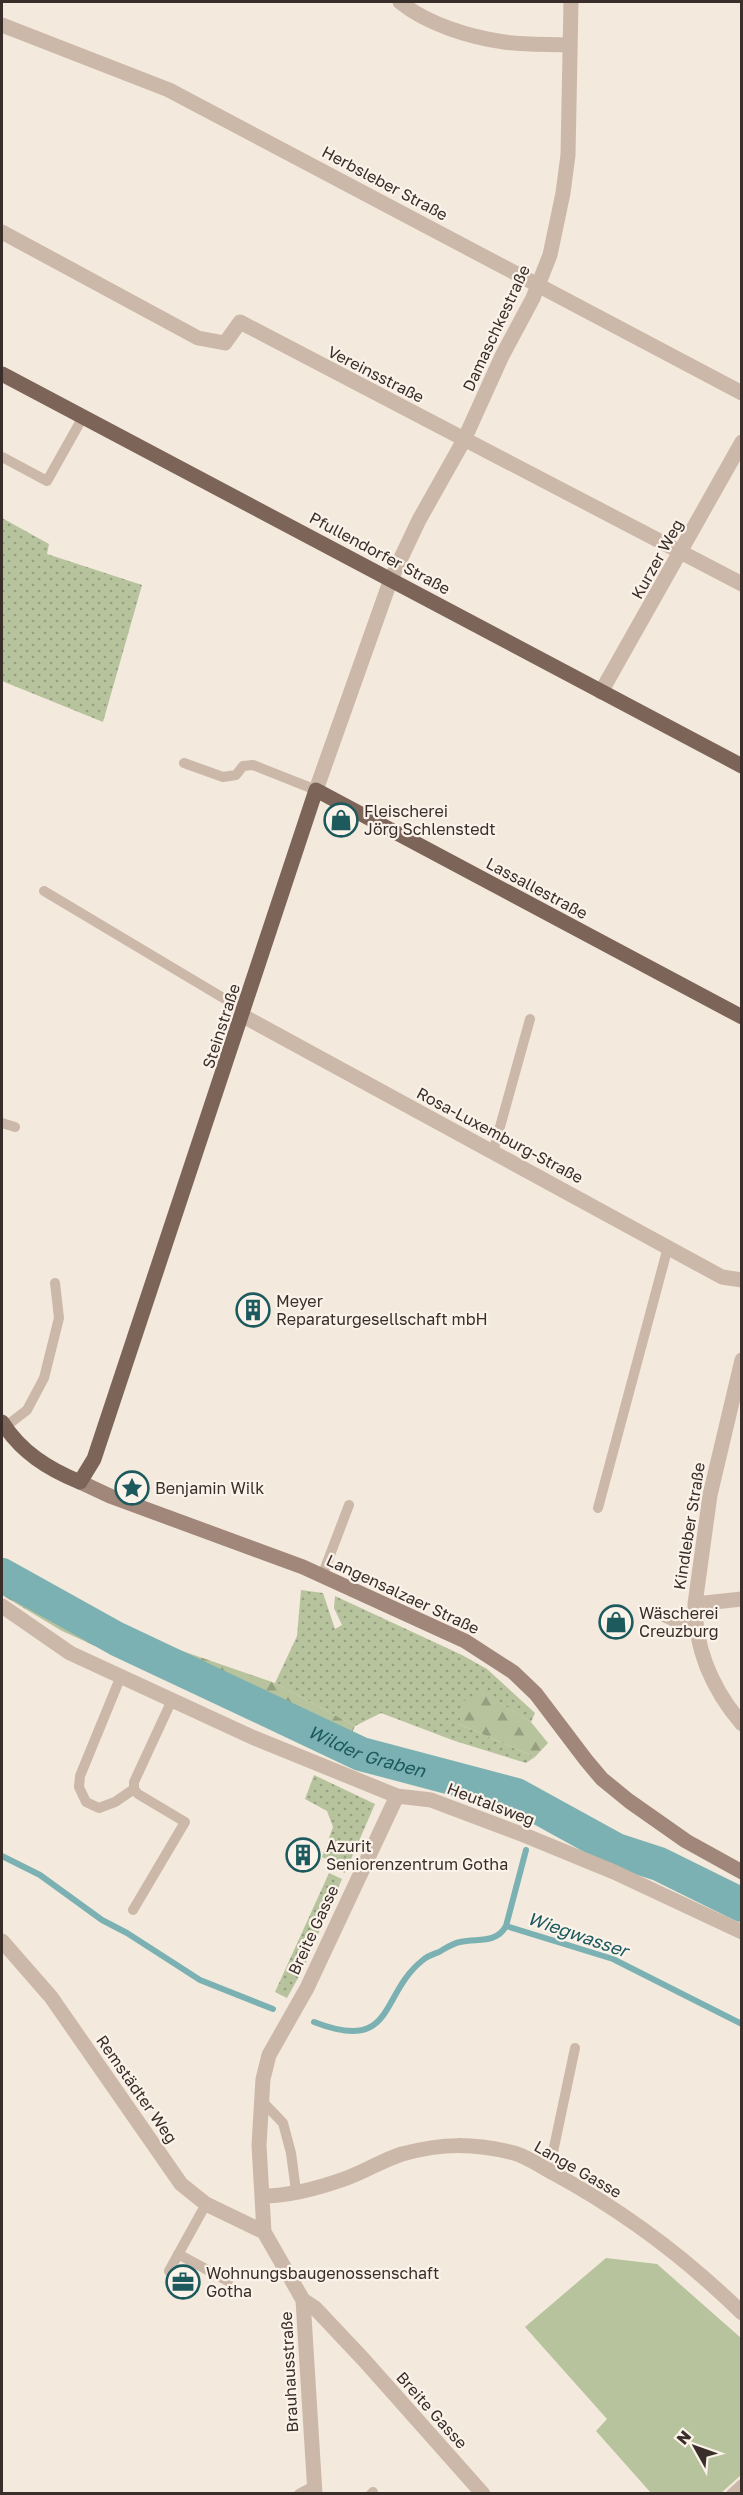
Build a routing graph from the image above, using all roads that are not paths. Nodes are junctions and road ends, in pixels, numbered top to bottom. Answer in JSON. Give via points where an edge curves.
{"nodes":[{"id":1,"x":400,"y":2,"type":"edge"},
{"id":2,"x":571,"y":2,"type":"edge"},
{"id":3,"x":2,"y":25,"type":"edge"},
{"id":4,"x":569,"y":45,"type":"junction"},
{"id":5,"x":2,"y":232,"type":"edge"},
{"id":6,"x":538,"y":284,"type":"junction"},
{"id":7,"x":2,"y":374,"type":"edge"},
{"id":8,"x":741,"y":393,"type":"edge"},
{"id":9,"x":83,"y":417,"type":"junction"},
{"id":10,"x":464,"y":440,"type":"junction"},
{"id":11,"x":741,"y":442,"type":"edge"},
{"id":12,"x":2,"y":457,"type":"edge"},
{"id":13,"x":681,"y":552,"type":"junction"},
{"id":14,"x":391,"y":579,"type":"junction"},
{"id":15,"x":741,"y":584,"type":"edge"},
{"id":16,"x":601,"y":692,"type":"junction"},
{"id":17,"x":184,"y":763,"type":"dead end"},
{"id":18,"x":741,"y":766,"type":"edge"},
{"id":19,"x":316,"y":790,"type":"junction"},
{"id":20,"x":44,"y":891,"type":"dead end"},
{"id":21,"x":244,"y":1014,"type":"junction"},
{"id":22,"x":741,"y":1017,"type":"edge"},
{"id":23,"x":530,"y":1019,"type":"dead end"},
{"id":24,"x":2,"y":1123,"type":"edge"},
{"id":25,"x":15,"y":1127,"type":"dead end"},
{"id":26,"x":493,"y":1152,"type":"junction"},
{"id":27,"x":668,"y":1247,"type":"junction"},
{"id":28,"x":741,"y":1280,"type":"edge"},
{"id":29,"x":55,"y":1283,"type":"dead end"},
{"id":30,"x":741,"y":1360,"type":"edge"},
{"id":31,"x":3,"y":1424,"type":"edge"},
{"id":32,"x":80,"y":1482,"type":"junction"},
{"id":33,"x":349,"y":1505,"type":"dead end"},
{"id":34,"x":598,"y":1508,"type":"dead end"},
{"id":35,"x":322,"y":1576,"type":"junction"},
{"id":36,"x":741,"y":1599,"type":"edge"},
{"id":37,"x":695,"y":1604,"type":"junction"},
{"id":38,"x":2,"y":1606,"type":"edge"},
{"id":39,"x":651,"y":1611,"type":"dead end"},
{"id":40,"x":695,"y":1620,"type":"junction"},
{"id":41,"x":121,"y":1676,"type":"junction"},
{"id":42,"x":172,"y":1700,"type":"junction"},
{"id":43,"x":741,"y":1724,"type":"edge"},
{"id":44,"x":134,"y":1789,"type":"junction"},
{"id":45,"x":396,"y":1796,"type":"junction"},
{"id":46,"x":741,"y":1872,"type":"edge"},
{"id":47,"x":133,"y":1910,"type":"dead end"},
{"id":48,"x":741,"y":1932,"type":"edge"},
{"id":49,"x":2,"y":1941,"type":"edge"},
{"id":50,"x":575,"y":2048,"type":"dead end"},
{"id":51,"x":262,"y":2079,"type":"joint"},
{"id":52,"x":261,"y":2100,"type":"junction"},
{"id":53,"x":549,"y":2171,"type":"junction"},
{"id":54,"x":296,"y":2191,"type":"junction"},
{"id":55,"x":263,"y":2196,"type":"junction"},
{"id":56,"x":206,"y":2204,"type":"junction"},
{"id":57,"x":264,"y":2232,"type":"junction"},
{"id":58,"x":178,"y":2254,"type":"junction"},
{"id":59,"x":169,"y":2271,"type":"dead end"},
{"id":60,"x":228,"y":2281,"type":"dead end"},
{"id":61,"x":303,"y":2300,"type":"junction"},
{"id":62,"x":741,"y":2313,"type":"edge"},
{"id":63,"x":741,"y":2484,"type":"edge"},
{"id":64,"x":314,"y":2490,"type":"edge"},
{"id":65,"x":299,"y":2493,"type":"edge"},
{"id":66,"x":483,"y":2493,"type":"edge"},
{"id":67,"x":731,"y":2493,"type":"edge"}],
"edges":[{"from":1,"to":4,"type":"street","via":[[463,32],[505,42]]},
{"from":2,"to":4,"type":"street","name":"Damaschkestraße"},
{"from":3,"to":6,"type":"street","name":"Herbsleber Straße","via":[[169,90]]},
{"from":4,"to":6,"type":"street","name":"Damaschkestraße","via":[[568,155],[558,223]]},
{"from":5,"to":10,"type":"street","name":"Vereinsstraße","via":[[198,338],[225,343],[240,322]]},
{"from":6,"to":8,"type":"street","name":"Herbsleber Straße"},
{"from":6,"to":10,"type":"street","name":"Damaschkestraße"},
{"from":7,"to":9,"type":"main road","name":"Pfullendorfer Straße"},
{"from":9,"to":12,"type":"lane","via":[[48,481]]},
{"from":9,"to":14,"type":"main road","name":"Pfullendorfer Straße"},
{"from":10,"to":13,"type":"street","name":"Vereinsstraße"},
{"from":10,"to":14,"type":"street","name":"Damaschkestraße"},
{"from":11,"to":13,"type":"street","name":"Kurzer Weg"},
{"from":13,"to":15,"type":"street","name":"Vereinsstraße"},
{"from":13,"to":16,"type":"street","name":"Kurzer Weg"},
{"from":14,"to":16,"type":"main road","name":"Pfullendorfer Straße"},
{"from":14,"to":19,"type":"street","name":"Steinstraße"},
{"from":16,"to":18,"type":"main road","name":"Pfullendorfer Straße"},
{"from":17,"to":19,"type":"lane","via":[[223,777],[253,765]]},
{"from":19,"to":21,"type":"main road","name":"Steinstraße"},
{"from":19,"to":22,"type":"main road","name":"Lassallestraße"},
{"from":20,"to":21,"type":"lane"},
{"from":21,"to":26,"type":"street","name":"Rosa-Luxemburg-Straße"},
{"from":21,"to":32,"type":"main road","name":"Steinstraße","via":[[94,1459]]},
{"from":23,"to":26,"type":"lane"},
{"from":24,"to":25,"type":"lane"},
{"from":26,"to":27,"type":"street","name":"Rosa-Luxemburg-Straße"},
{"from":27,"to":28,"type":"street","name":"Rosa-Luxemburg-Straße","via":[[722,1277]]},
{"from":27,"to":34,"type":"lane"},
{"from":29,"to":31,"type":"lane","via":[[59,1318],[44,1378],[27,1410]]},
{"from":30,"to":37,"type":"street","name":"Kindleber Straße","via":[[710,1495]]},
{"from":31,"to":32,"type":"main road","name":"Langensalzaer Straße","via":[[27,1452]]},
{"from":32,"to":35,"type":"street","name":"Langensalzaer Straße"},
{"from":33,"to":35,"type":"lane"},
{"from":35,"to":46,"type":"street","name":"Langensalzaer Straße","via":[[457,1637],[513,1672],[536,1694],[602,1779],[686,1841]]},
{"from":36,"to":37,"type":"street"},
{"from":37,"to":40,"type":"street","name":"Kindleber Straße"},
{"from":38,"to":41,"type":"street","name":"Heutalsweg","via":[[70,1653]]},
{"from":39,"to":40,"type":"lane","via":[[674,1622]]},
{"from":40,"to":43,"type":"street","name":"Kindleber Straße","via":[[710,1673],[723,1702]]},
{"from":41,"to":42,"type":"street","name":"Heutalsweg"},
{"from":41,"to":44,"type":"lane","via":[[86,1760],[79,1787],[86,1802],[99,1808]]},
{"from":42,"to":44,"type":"lane"},
{"from":42,"to":45,"type":"street","name":"Heutalsweg"},
{"from":44,"to":47,"type":"lane","via":[[185,1822]]},
{"from":45,"to":48,"type":"street","name":"Heutalsweg","via":[[431,1800],[524,1835]]},
{"from":45,"to":51,"type":"street","name":"Breite Gasse","via":[[307,1988],[269,2055]]},
{"from":49,"to":56,"type":"street","name":"Remstädter Weg","via":[[51,1997],[181,2184]]},
{"from":50,"to":53,"type":"lane"},
{"from":51,"to":52,"type":"street","name":"Brauhausstraße"},
{"from":52,"to":54,"type":"lane","via":[[283,2123]]},
{"from":52,"to":55,"type":"street","name":"Brauhausstraße"},
{"from":53,"to":54,"type":"street","name":"Lange Gasse","via":[[517,2154],[464,2144],[400,2155],[346,2178]]},
{"from":53,"to":62,"type":"street","name":"Lange Gasse","via":[[642,2228],[717,2288]]},
{"from":54,"to":55,"type":"street","name":"Lange Gasse"},
{"from":55,"to":57,"type":"street","name":"Brauhausstraße"},
{"from":56,"to":57,"type":"street","name":"Remstädter Weg"},
{"from":56,"to":58,"type":"lane"},
{"from":57,"to":61,"type":"street","name":"Brauhausstraße"},
{"from":58,"to":59,"type":"lane"},
{"from":58,"to":60,"type":"lane"},
{"from":61,"to":64,"type":"street","name":"Brauhausstraße"},
{"from":61,"to":66,"type":"street","name":"Breite Gasse","via":[[364,2360]]},
{"from":63,"to":67,"type":"lane"},
{"from":64,"to":65,"type":"lane"}]}
